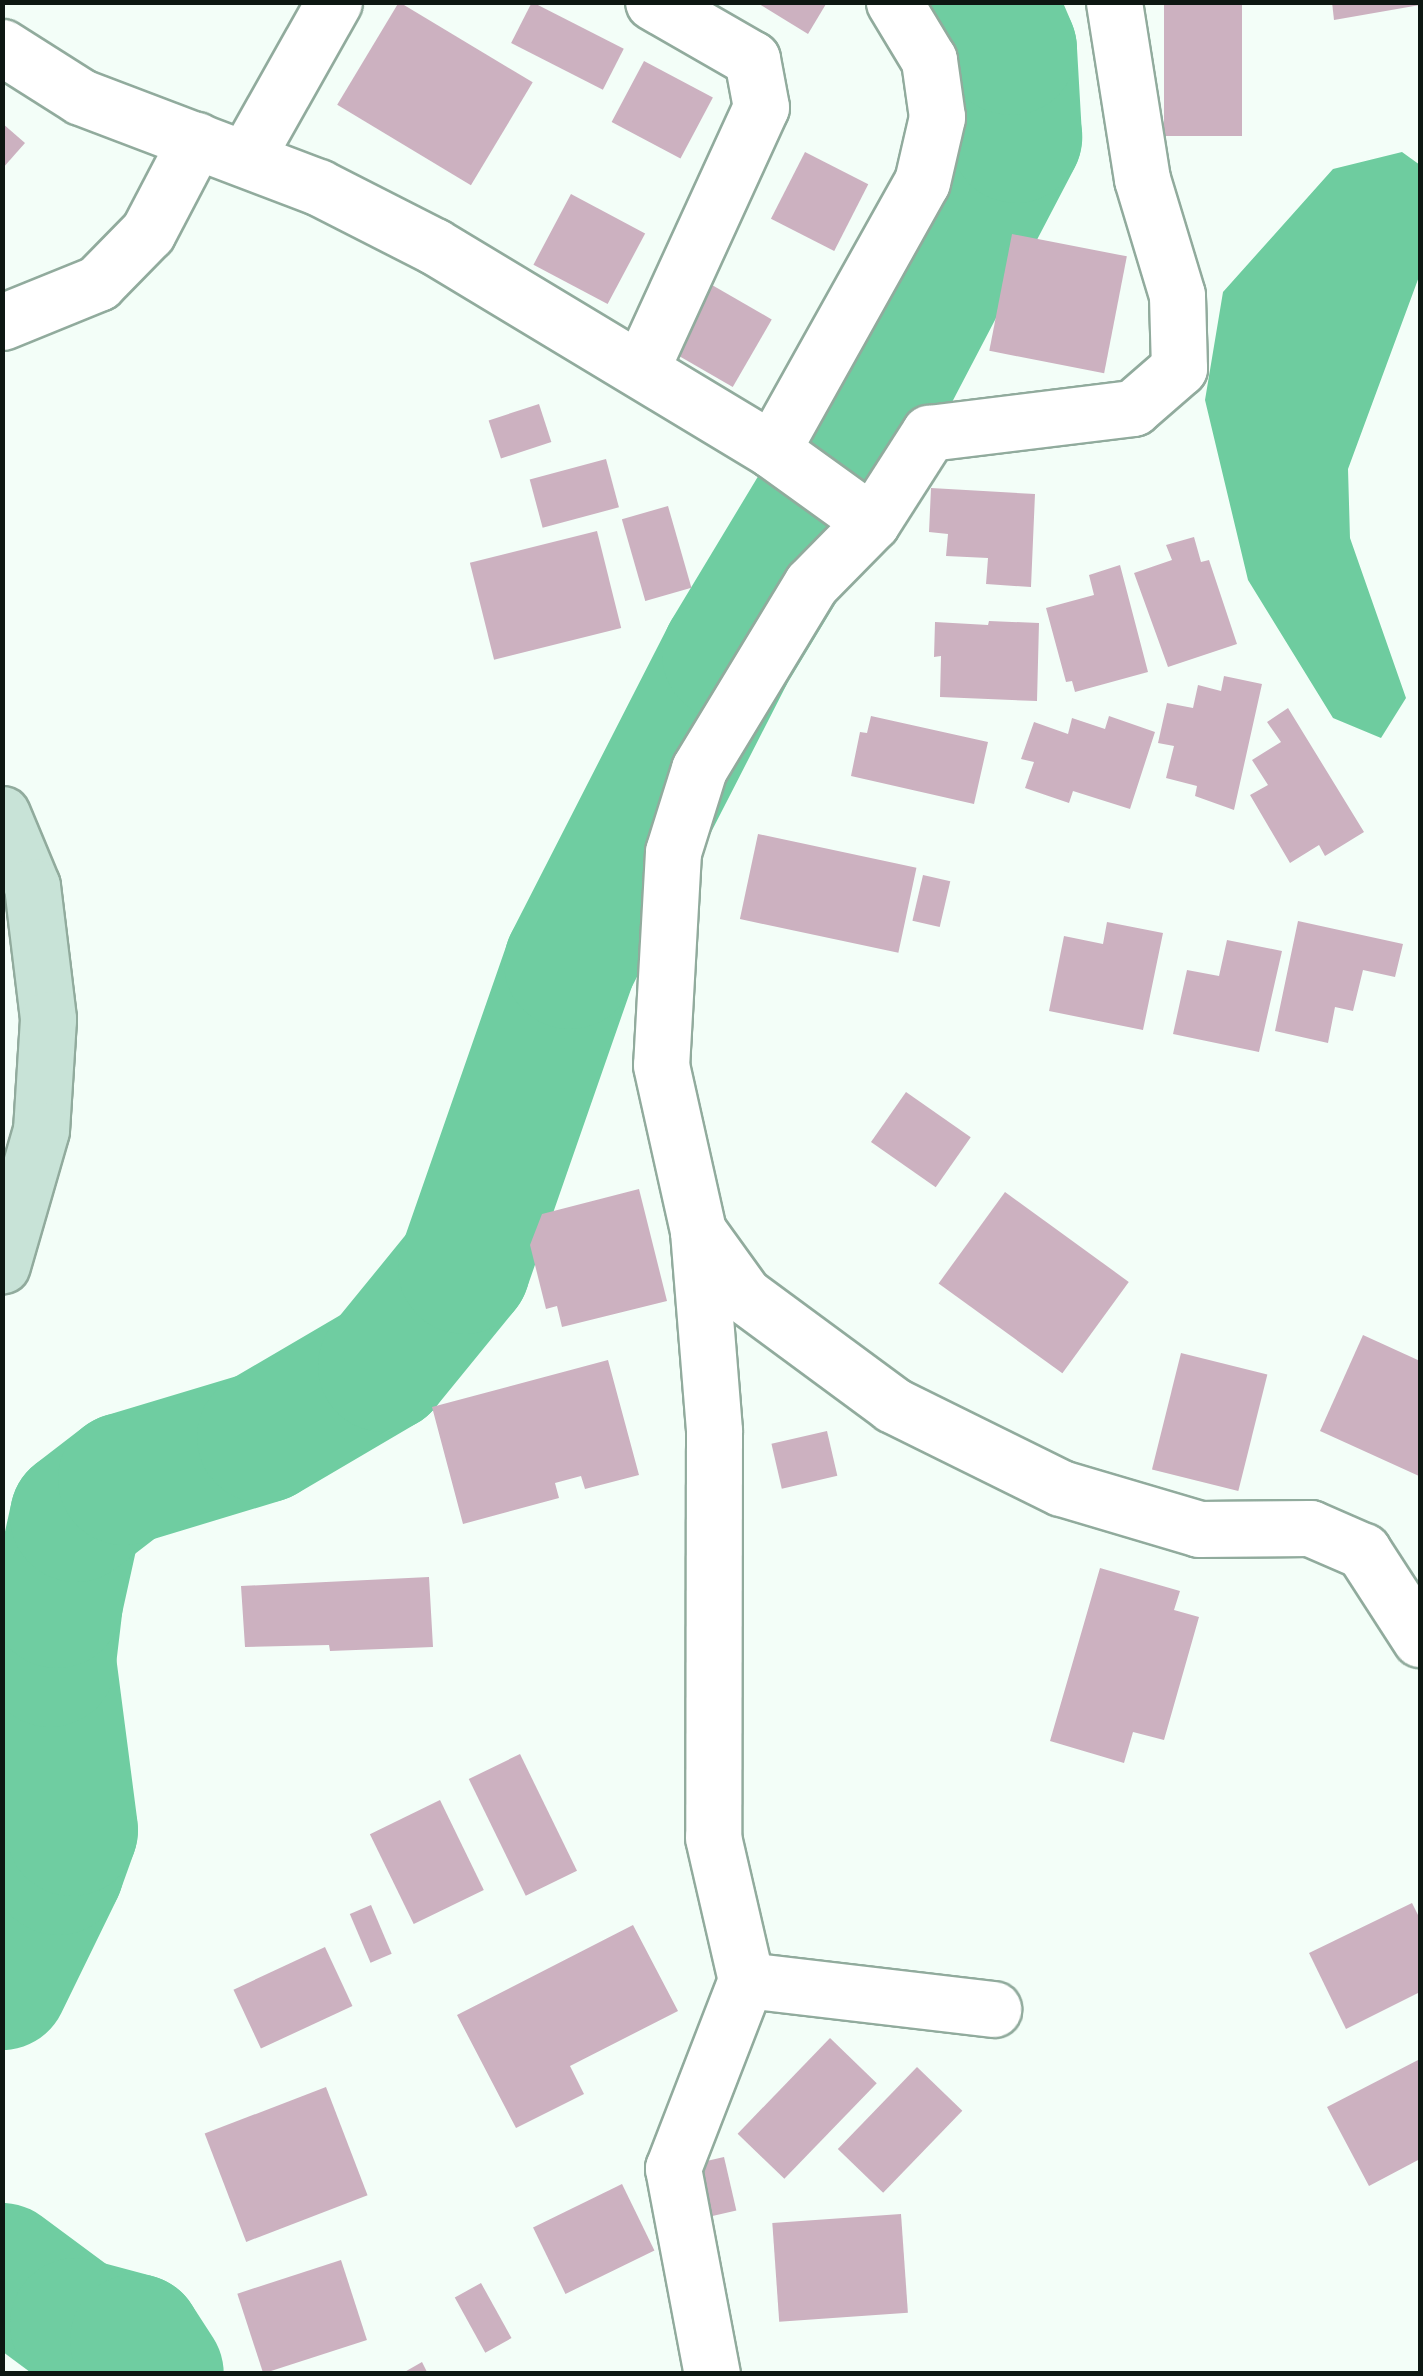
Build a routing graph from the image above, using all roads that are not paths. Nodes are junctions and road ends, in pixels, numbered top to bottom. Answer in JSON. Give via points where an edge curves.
{"nodes":[{"id":1,"x":334,"y":2,"type":"edge"},
{"id":2,"x":653,"y":2,"type":"edge"},
{"id":3,"x":894,"y":2,"type":"edge"},
{"id":4,"x":1114,"y":2,"type":"edge"},
{"id":5,"x":2,"y":47,"type":"edge"},
{"id":6,"x":221,"y":149,"type":"junction"},
{"id":7,"x":2,"y":322,"type":"edge"},
{"id":8,"x":641,"y":369,"type":"junction"},
{"id":9,"x":781,"y":456,"type":"junction"},
{"id":10,"x":860,"y":514,"type":"junction"},
{"id":11,"x":2,"y":814,"type":"edge"},
{"id":12,"x":698,"y":1231,"type":"junction"},
{"id":13,"x":2,"y":1266,"type":"edge"},
{"id":14,"x":1420,"y":1639,"type":"edge"},
{"id":15,"x":746,"y":1980,"type":"junction"},
{"id":16,"x":993,"y":2009,"type":"dead end"},
{"id":17,"x":712,"y":2374,"type":"edge"}],
"edges":[{"from":1,"to":6,"type":"street"},
{"from":2,"to":8,"type":"street","via":[[752,59],[762,107]]},
{"from":3,"to":9,"type":"street","via":[[930,60],[936,117],[922,182]]},
{"from":4,"to":10,"type":"street","via":[[1142,180],[1177,295],[1180,368],[1132,408],[929,433]]},
{"from":5,"to":6,"type":"street","via":[[81,97]]},
{"from":6,"to":7,"type":"street","via":[[98,283]]},
{"from":6,"to":8,"type":"street","via":[[318,186],[434,246]]},
{"from":8,"to":9,"type":"street"},
{"from":9,"to":10,"type":"street"},
{"from":10,"to":12,"type":"street","via":[[699,769],[674,852],[661,1065]]},
{"from":11,"to":13,"type":"street","via":[[32,886],[48,1019],[42,1130]]},
{"from":12,"to":14,"type":"street","via":[[744,1294],[893,1406],[1060,1488],[1199,1530],[1310,1528],[1363,1551]]},
{"from":12,"to":15,"type":"street","via":[[714,1430],[713,1837]]},
{"from":15,"to":16,"type":"street"},
{"from":15,"to":17,"type":"street","via":[[673,2168]]}]}
